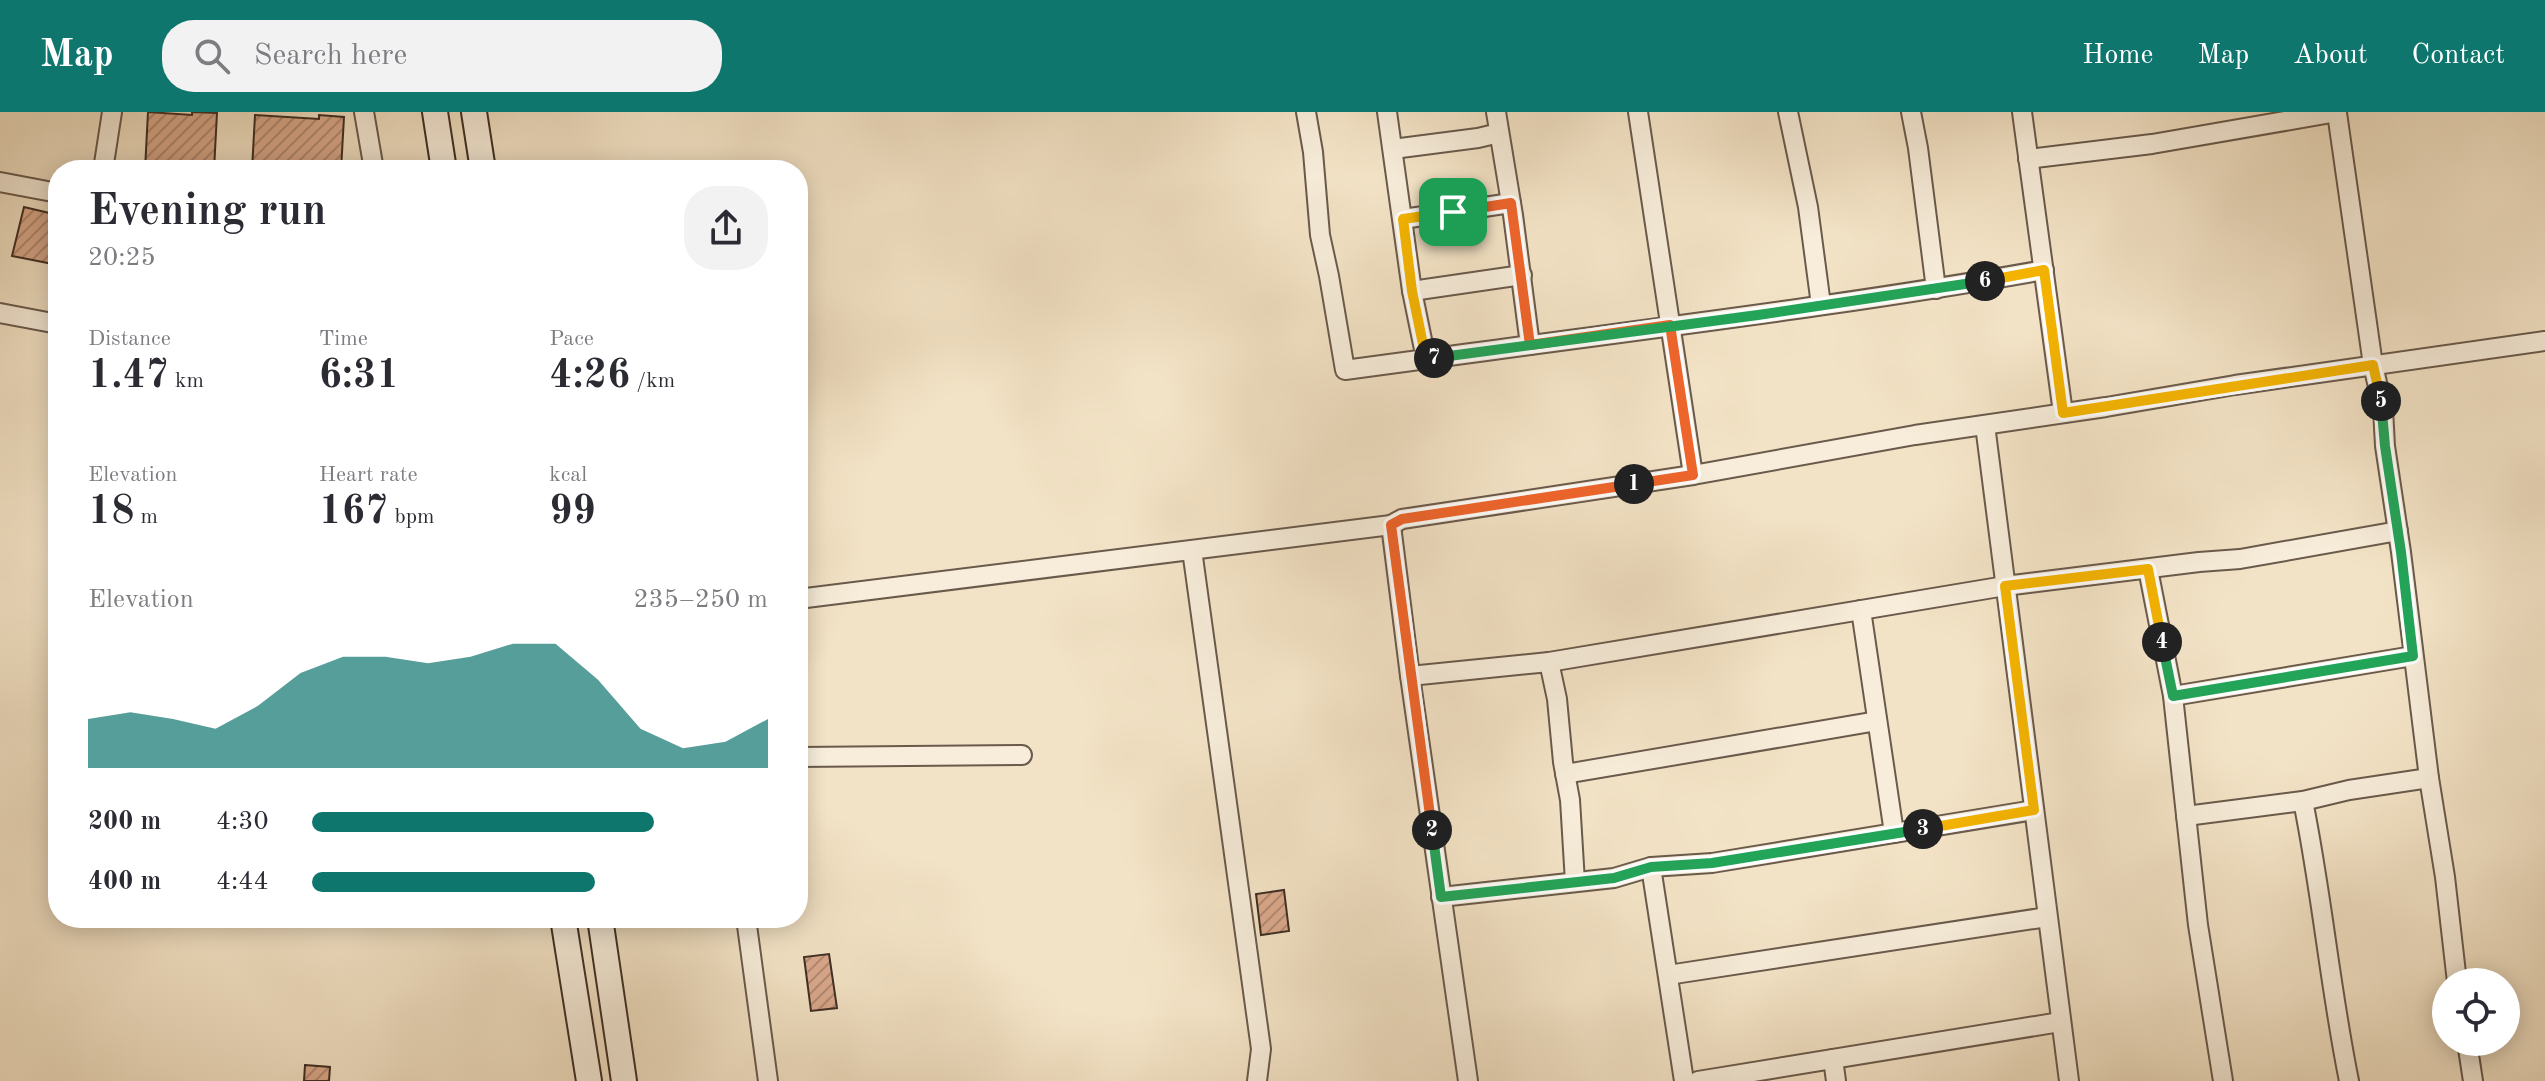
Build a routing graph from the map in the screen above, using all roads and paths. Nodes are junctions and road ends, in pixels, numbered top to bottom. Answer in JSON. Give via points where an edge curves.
{"nodes":[{"id":1,"x":112,"y":112,"type":"edge"},
{"id":2,"x":364,"y":112,"type":"edge"},
{"id":3,"x":435,"y":112,"type":"edge"},
{"id":4,"x":474,"y":112,"type":"edge"},
{"id":5,"x":1306,"y":112,"type":"edge"},
{"id":6,"x":1387,"y":112,"type":"edge"},
{"id":7,"x":1496,"y":112,"type":"edge"},
{"id":8,"x":1638,"y":112,"type":"edge"},
{"id":9,"x":1788,"y":112,"type":"edge"},
{"id":10,"x":1911,"y":112,"type":"edge"},
{"id":11,"x":2022,"y":112,"type":"edge"},
{"id":12,"x":2337,"y":112,"type":"edge"},
{"id":13,"x":1499,"y":133,"type":"junction"},
{"id":14,"x":1393,"y":149,"type":"junction"},
{"id":15,"x":2028,"y":159,"type":"junction"},
{"id":16,"x":105,"y":160,"type":"edge"},
{"id":17,"x":372,"y":160,"type":"edge"},
{"id":18,"x":442,"y":160,"type":"edge"},
{"id":19,"x":481,"y":160,"type":"edge"},
{"id":20,"x":0,"y":182,"type":"edge"},
{"id":21,"x":48,"y":191,"type":"edge"},
{"id":22,"x":1511,"y":203,"type":"junction"},
{"id":23,"x":1403,"y":219,"type":"junction"},
{"id":24,"x":2044,"y":270,"type":"junction"},
{"id":25,"x":1522,"y":275,"type":"junction"},
{"id":26,"x":1936,"y":289,"type":"junction"},
{"id":27,"x":1412,"y":291,"type":"junction"},
{"id":28,"x":1821,"y":305,"type":"junction"},
{"id":29,"x":0,"y":313,"type":"edge"},
{"id":30,"x":48,"y":322,"type":"edge"},
{"id":31,"x":1670,"y":325,"type":"junction"},
{"id":32,"x":2545,"y":341,"type":"edge"},
{"id":33,"x":1530,"y":345,"type":"junction"},
{"id":34,"x":1426,"y":359,"type":"junction"},
{"id":35,"x":2373,"y":365,"type":"junction"},
{"id":36,"x":2063,"y":413,"type":"junction"},
{"id":37,"x":1985,"y":425,"type":"junction"},
{"id":38,"x":1693,"y":475,"type":"junction"},
{"id":39,"x":1391,"y":525,"type":"junction"},
{"id":40,"x":2398,"y":531,"type":"junction"},
{"id":41,"x":1192,"y":550,"type":"junction"},
{"id":42,"x":2148,"y":569,"type":"junction"},
{"id":43,"x":2005,"y":586,"type":"junction"},
{"id":44,"x":808,"y":598,"type":"edge"},
{"id":45,"x":1861,"y":610,"type":"junction"},
{"id":46,"x":2413,"y":656,"type":"junction"},
{"id":47,"x":1549,"y":662,"type":"junction"},
{"id":48,"x":1410,"y":676,"type":"junction"},
{"id":49,"x":2173,"y":696,"type":"junction"},
{"id":50,"x":1877,"y":721,"type":"junction"},
{"id":51,"x":1022,"y":755,"type":"dead end"},
{"id":52,"x":808,"y":757,"type":"edge"},
{"id":53,"x":1565,"y":774,"type":"junction"},
{"id":54,"x":2429,"y":778,"type":"junction"},
{"id":55,"x":2303,"y":801,"type":"junction"},
{"id":56,"x":2034,"y":810,"type":"junction"},
{"id":57,"x":2186,"y":816,"type":"junction"},
{"id":58,"x":1894,"y":833,"type":"junction"},
{"id":59,"x":1651,"y":867,"type":"junction"},
{"id":60,"x":1575,"y":882,"type":"junction"},
{"id":61,"x":1441,"y":897,"type":"junction"},
{"id":62,"x":2047,"y":917,"type":"junction"},
{"id":63,"x":565,"y":928,"type":"edge"},
{"id":64,"x":601,"y":928,"type":"edge"},
{"id":65,"x":747,"y":928,"type":"edge"},
{"id":66,"x":2455,"y":968,"type":"edge"},
{"id":67,"x":1668,"y":975,"type":"junction"},
{"id":68,"x":2060,"y":1022,"type":"junction"},
{"id":69,"x":2469,"y":1056,"type":"edge"},
{"id":70,"x":1833,"y":1059,"type":"junction"},
{"id":71,"x":589,"y":1081,"type":"edge"},
{"id":72,"x":624,"y":1081,"type":"edge"},
{"id":73,"x":768,"y":1081,"type":"edge"},
{"id":74,"x":1257,"y":1081,"type":"edge"},
{"id":75,"x":1468,"y":1081,"type":"edge"},
{"id":76,"x":1684,"y":1081,"type":"edge"},
{"id":77,"x":1698,"y":1081,"type":"edge"},
{"id":78,"x":1836,"y":1081,"type":"edge"},
{"id":79,"x":2069,"y":1081,"type":"edge"},
{"id":80,"x":2223,"y":1081,"type":"edge"},
{"id":81,"x":2349,"y":1081,"type":"edge"},
{"id":82,"x":2473,"y":1081,"type":"edge"}],
"edges":[{"from":1,"to":16,"type":"street"},
{"from":2,"to":17,"type":"street"},
{"from":3,"to":18,"type":"street"},
{"from":4,"to":19,"type":"street"},
{"from":5,"to":34,"type":"street","via":[[1320,235],[1345,370]]},
{"from":6,"to":14,"type":"street"},
{"from":7,"to":13,"type":"street"},
{"from":8,"to":31,"type":"street"},
{"from":9,"to":28,"type":"street"},
{"from":10,"to":26,"type":"street"},
{"from":11,"to":15,"type":"street"},
{"from":12,"to":15,"type":"street"},
{"from":12,"to":35,"type":"street"},
{"from":13,"to":14,"type":"street"},
{"from":13,"to":22,"type":"street"},
{"from":14,"to":23,"type":"street"},
{"from":15,"to":24,"type":"street"},
{"from":20,"to":21,"type":"street"},
{"from":22,"to":23,"type":"street"},
{"from":22,"to":25,"type":"street"},
{"from":23,"to":27,"type":"street"},
{"from":24,"to":26,"type":"street"},
{"from":24,"to":36,"type":"street"},
{"from":25,"to":27,"type":"street"},
{"from":25,"to":33,"type":"street"},
{"from":26,"to":28,"type":"street"},
{"from":27,"to":34,"type":"street"},
{"from":28,"to":31,"type":"street"},
{"from":29,"to":30,"type":"street"},
{"from":31,"to":33,"type":"street"},
{"from":31,"to":38,"type":"street"},
{"from":32,"to":35,"type":"street"},
{"from":33,"to":34,"type":"street"},
{"from":35,"to":36,"type":"street"},
{"from":35,"to":40,"type":"street"},
{"from":36,"to":37,"type":"street"},
{"from":37,"to":38,"type":"street"},
{"from":37,"to":43,"type":"street"},
{"from":38,"to":39,"type":"street","via":[[1402,519]]},
{"from":39,"to":41,"type":"street"},
{"from":39,"to":48,"type":"street"},
{"from":40,"to":42,"type":"street","via":[[2288,553]]},
{"from":40,"to":46,"type":"street"},
{"from":41,"to":44,"type":"street"},
{"from":41,"to":74,"type":"street","via":[[1261,1049]]},
{"from":42,"to":43,"type":"street"},
{"from":42,"to":49,"type":"street"},
{"from":43,"to":45,"type":"street"},
{"from":43,"to":56,"type":"street"},
{"from":45,"to":47,"type":"street"},
{"from":45,"to":50,"type":"street"},
{"from":46,"to":49,"type":"street"},
{"from":46,"to":54,"type":"street"},
{"from":47,"to":48,"type":"street"},
{"from":47,"to":53,"type":"street"},
{"from":48,"to":61,"type":"street"},
{"from":49,"to":57,"type":"street"},
{"from":50,"to":53,"type":"street"},
{"from":50,"to":58,"type":"street"},
{"from":51,"to":52,"type":"street"},
{"from":53,"to":60,"type":"street"},
{"from":54,"to":55,"type":"street"},
{"from":54,"to":66,"type":"street"},
{"from":55,"to":57,"type":"street"},
{"from":55,"to":81,"type":"street"},
{"from":56,"to":58,"type":"street"},
{"from":56,"to":62,"type":"street"},
{"from":57,"to":80,"type":"street"},
{"from":58,"to":59,"type":"street","via":[[1712,863]]},
{"from":59,"to":60,"type":"street"},
{"from":59,"to":67,"type":"street"},
{"from":60,"to":61,"type":"street"},
{"from":61,"to":75,"type":"street"},
{"from":62,"to":67,"type":"street"},
{"from":62,"to":68,"type":"street"},
{"from":63,"to":71,"type":"street"},
{"from":64,"to":72,"type":"street"},
{"from":65,"to":73,"type":"street"},
{"from":67,"to":76,"type":"street"},
{"from":68,"to":70,"type":"street"},
{"from":68,"to":79,"type":"street"},
{"from":69,"to":82,"type":"street"},
{"from":70,"to":77,"type":"street"},
{"from":70,"to":78,"type":"street"}]}
